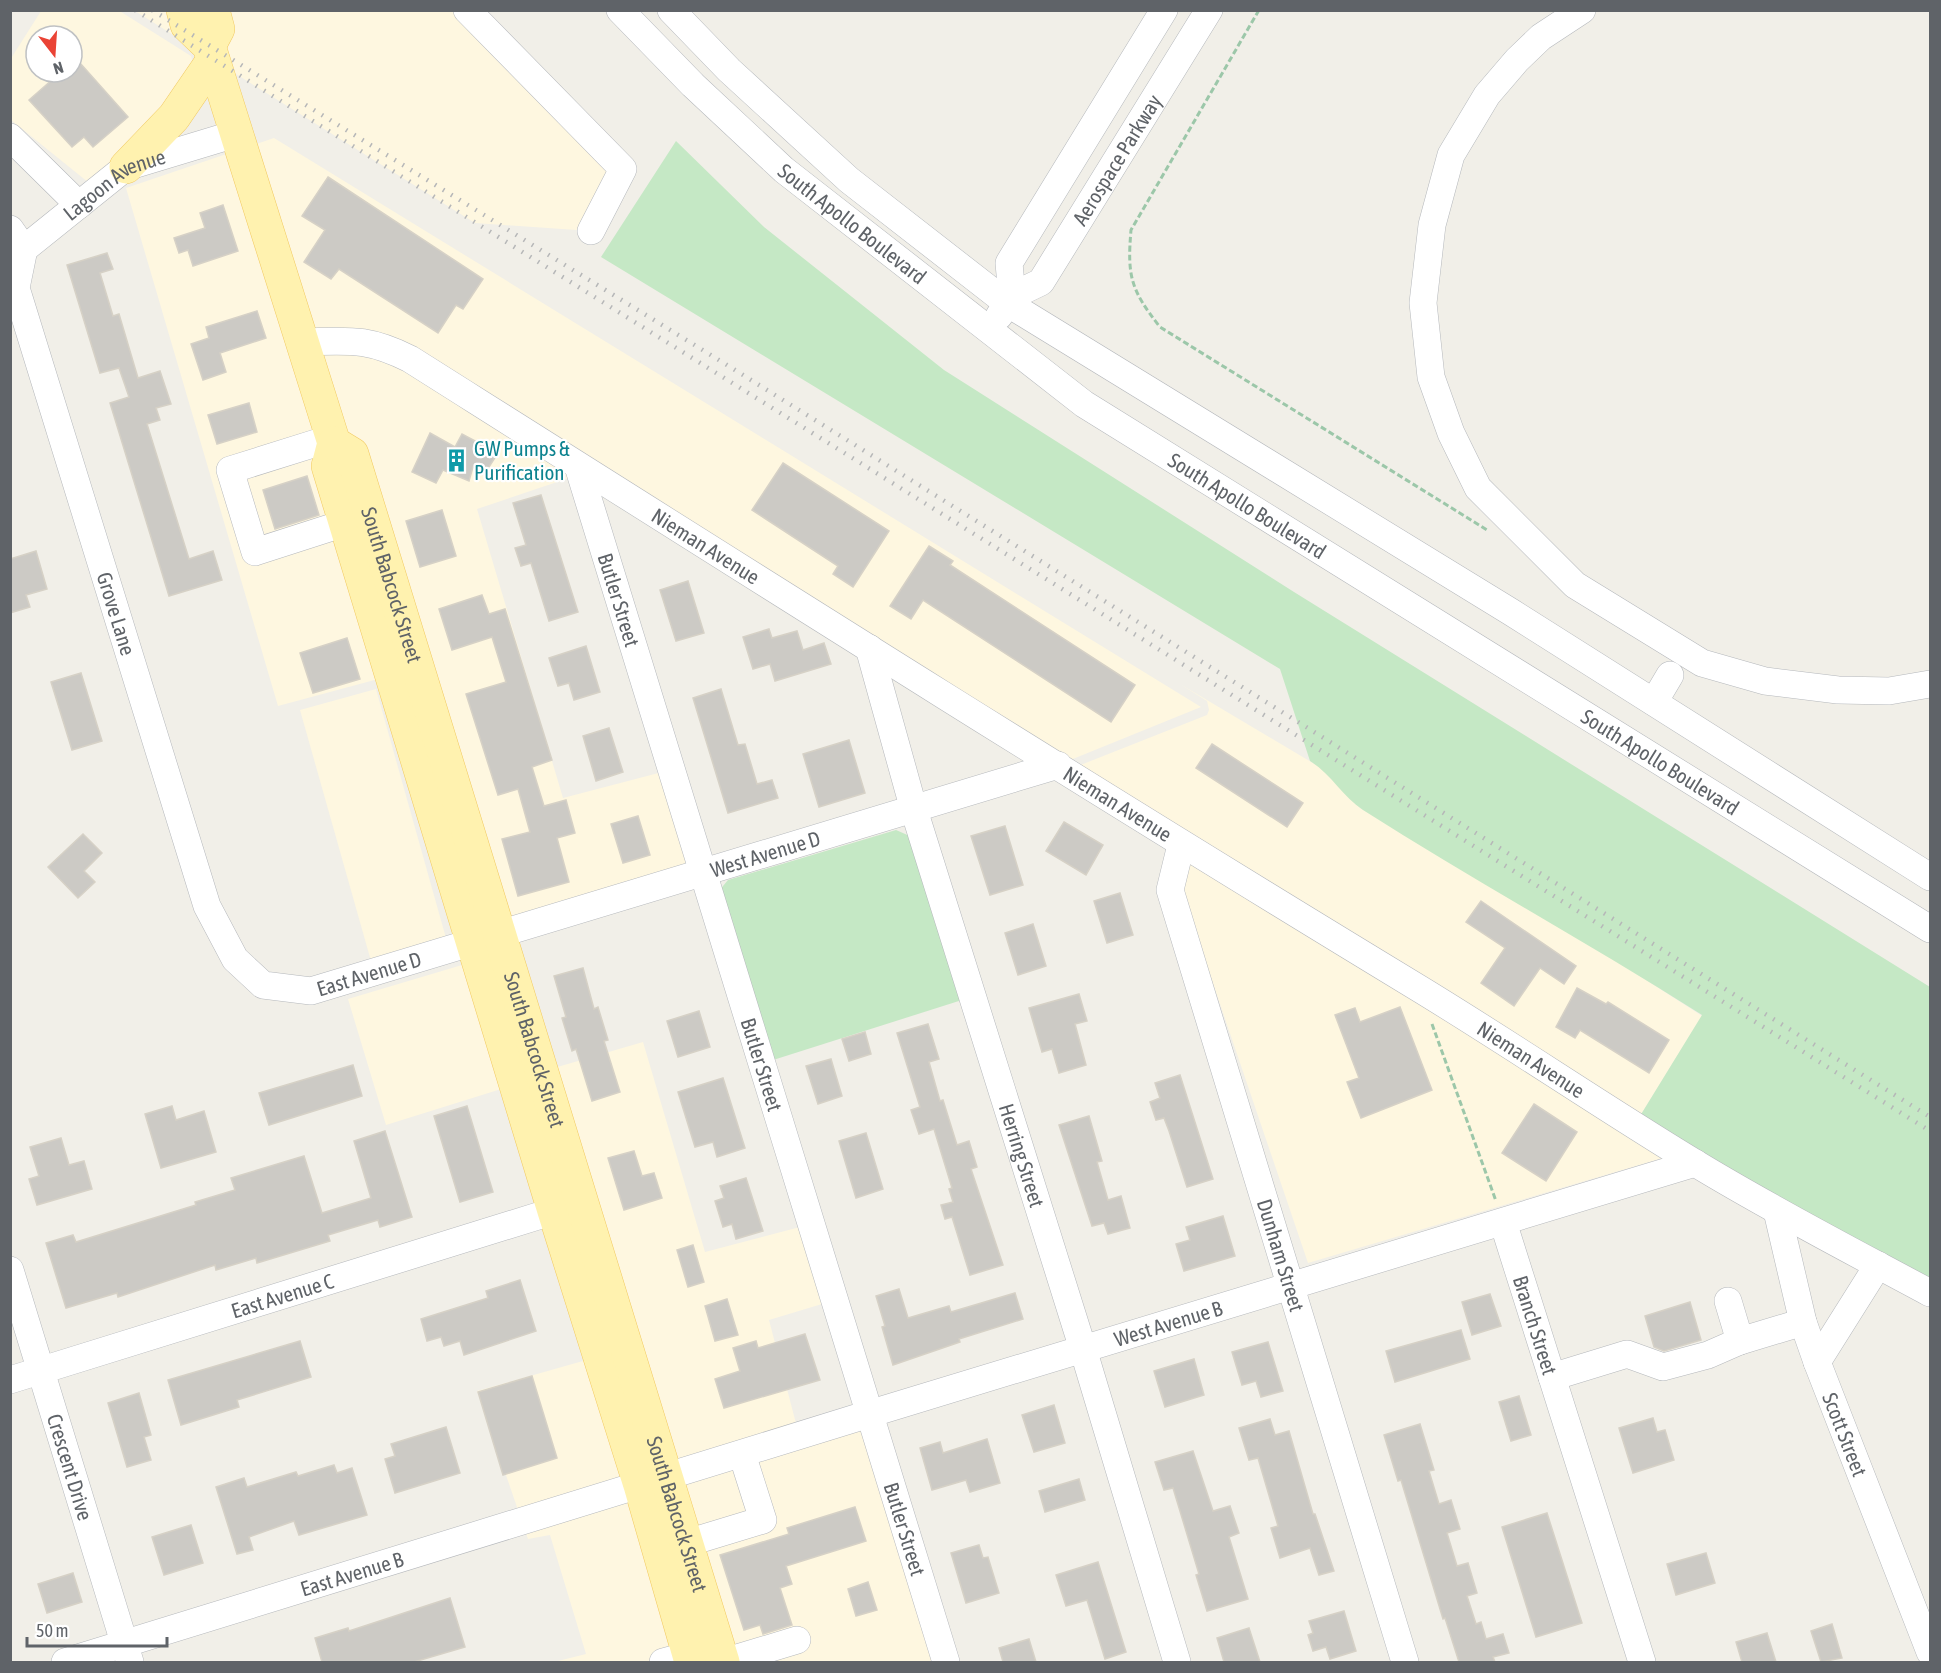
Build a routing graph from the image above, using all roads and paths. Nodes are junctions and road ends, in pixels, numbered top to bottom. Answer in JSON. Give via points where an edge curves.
{"nodes":[{"id":1,"x":183,"y":10,"type":"edge"},
{"id":2,"x":213,"y":10,"type":"edge"},
{"id":3,"x":467,"y":10,"type":"edge"},
{"id":4,"x":620,"y":10,"type":"edge"},
{"id":5,"x":671,"y":10,"type":"edge"},
{"id":6,"x":1164,"y":10,"type":"edge"},
{"id":7,"x":1209,"y":10,"type":"edge"},
{"id":8,"x":1259,"y":10,"type":"edge"},
{"id":9,"x":1582,"y":10,"type":"edge"},
{"id":10,"x":211,"y":53,"type":"junction"},
{"id":11,"x":235,"y":134,"type":"junction"},
{"id":12,"x":10,"y":137,"type":"edge"},
{"id":13,"x":126,"y":166,"type":"junction"},
{"id":14,"x":78,"y":205,"type":"junction"},
{"id":15,"x":591,"y":231,"type":"dead end"},
{"id":16,"x":15,"y":247,"type":"edge"},
{"id":17,"x":1010,"y":300,"type":"junction"},
{"id":18,"x":988,"y":332,"type":"junction"},
{"id":19,"x":301,"y":342,"type":"junction"},
{"id":20,"x":333,"y":440,"type":"junction"},
{"id":21,"x":578,"y":466,"type":"junction"},
{"id":22,"x":345,"y":523,"type":"junction"},
{"id":23,"x":1494,"y":535,"type":"dead end"},
{"id":24,"x":869,"y":648,"type":"junction"},
{"id":25,"x":1670,"y":675,"type":"dead end"},
{"id":26,"x":1930,"y":684,"type":"edge"},
{"id":27,"x":1654,"y":702,"type":"junction"},
{"id":28,"x":1058,"y":765,"type":"junction"},
{"id":29,"x":914,"y":810,"type":"junction"},
{"id":30,"x":1181,"y":845,"type":"junction"},
{"id":31,"x":702,"y":873,"type":"junction"},
{"id":32,"x":1930,"y":877,"type":"edge"},
{"id":33,"x":1930,"y":929,"type":"edge"},
{"id":34,"x":486,"y":937,"type":"junction"},
{"id":35,"x":263,"y":985,"type":"joint"},
{"id":36,"x":1420,"y":989,"type":"junction"},
{"id":37,"x":1695,"y":1163,"type":"junction"},
{"id":38,"x":554,"y":1211,"type":"junction"},
{"id":39,"x":1777,"y":1211,"type":"junction"},
{"id":40,"x":1503,"y":1222,"type":"junction"},
{"id":41,"x":1878,"y":1265,"type":"junction"},
{"id":42,"x":10,"y":1270,"type":"edge"},
{"id":43,"x":1289,"y":1288,"type":"junction"},
{"id":44,"x":1930,"y":1293,"type":"edge"},
{"id":45,"x":1728,"y":1301,"type":"dead end"},
{"id":46,"x":1803,"y":1322,"type":"junction"},
{"id":47,"x":1740,"y":1341,"type":"junction"},
{"id":48,"x":1083,"y":1349,"type":"junction"},
{"id":49,"x":1817,"y":1362,"type":"junction"},
{"id":50,"x":40,"y":1371,"type":"junction"},
{"id":51,"x":1552,"y":1377,"type":"junction"},
{"id":52,"x":10,"y":1380,"type":"edge"},
{"id":53,"x":869,"y":1413,"type":"junction"},
{"id":54,"x":742,"y":1454,"type":"junction"},
{"id":55,"x":654,"y":1481,"type":"junction"},
{"id":56,"x":687,"y":1543,"type":"junction"},
{"id":57,"x":797,"y":1640,"type":"dead end"},
{"id":58,"x":1930,"y":1652,"type":"edge"},
{"id":59,"x":127,"y":1653,"type":"edge"},
{"id":60,"x":681,"y":1660,"type":"edge"},
{"id":61,"x":65,"y":1662,"type":"edge"},
{"id":62,"x":723,"y":1662,"type":"edge"},
{"id":63,"x":946,"y":1662,"type":"edge"},
{"id":64,"x":1177,"y":1662,"type":"edge"},
{"id":65,"x":1405,"y":1662,"type":"edge"},
{"id":66,"x":1642,"y":1662,"type":"edge"}],
"edges":[{"from":1,"to":10,"type":"main road","via":[[187,26]]},
{"from":2,"to":10,"type":"main road","name":"South Babcock Street","via":[[218,29]]},
{"from":3,"to":15,"type":"street","via":[[623,169]]},
{"from":4,"to":18,"type":"street","name":"South Apollo Boulevard","via":[[784,170]]},
{"from":5,"to":17,"type":"street","name":"South Apollo Boulevard","via":[[729,70],[849,180]]},
{"from":6,"to":17,"type":"street","name":"Aerospace Parkway","via":[[1009,262]]},
{"from":7,"to":17,"type":"street","name":"Aerospace Parkway","via":[[1041,282]]},
{"from":8,"to":23,"type":"path","via":[[1131,230],[1128,261],[1137,297],[1160,327]]},
{"from":9,"to":26,"type":"street","via":[[1541,37],[1487,95],[1450,155],[1432,225],[1423,303],[1431,377],[1451,433],[1479,488],[1575,585],[1702,663],[1765,681],[1838,690],[1890,691]]},
{"from":10,"to":11,"type":"main road","name":"South Babcock Street"},
{"from":10,"to":13,"type":"main road","via":[[174,117]]},
{"from":11,"to":13,"type":"street","name":"Lagoon Avenue"},
{"from":11,"to":19,"type":"main road","name":"South Babcock Street"},
{"from":12,"to":14,"type":"street"},
{"from":13,"to":14,"type":"street","name":"Lagoon Avenue"},
{"from":14,"to":16,"type":"street","name":"Lagoon Avenue"},
{"from":16,"to":35,"type":"street","name":"Grove Lane","via":[[16,288],[207,906],[235,959]]},
{"from":17,"to":18,"type":"street"},
{"from":17,"to":27,"type":"street","name":"South Apollo Boulevard"},
{"from":18,"to":33,"type":"street","name":"South Apollo Boulevard","via":[[1084,404]]},
{"from":19,"to":20,"type":"main road","name":"South Babcock Street"},
{"from":19,"to":21,"type":"street","name":"Nieman Avenue","via":[[364,341],[386,347]]},
{"from":20,"to":22,"type":"main road","name":"South Babcock Street","via":[[328,466]]},
{"from":20,"to":22,"type":"street","via":[[230,470],[255,552]]},
{"from":20,"to":34,"type":"main road","name":"South Babcock Street","via":[[352,454]]},
{"from":21,"to":24,"type":"street","name":"Nieman Avenue"},
{"from":21,"to":31,"type":"street","name":"Butler Street"},
{"from":22,"to":34,"type":"main road","name":"South Babcock Street"},
{"from":24,"to":28,"type":"street","name":"Nieman Avenue"},
{"from":24,"to":29,"type":"street","name":"Herring Street"},
{"from":25,"to":27,"type":"street"},
{"from":27,"to":32,"type":"street","name":"South Apollo Boulevard"},
{"from":28,"to":29,"type":"street","name":"West Avenue D"},
{"from":28,"to":30,"type":"street","name":"Nieman Avenue"},
{"from":29,"to":31,"type":"street","name":"West Avenue D"},
{"from":29,"to":48,"type":"street","name":"Herring Street"},
{"from":30,"to":36,"type":"street","name":"Nieman Avenue"},
{"from":30,"to":43,"type":"street","name":"Dunham Street","via":[[1170,890]]},
{"from":31,"to":34,"type":"street","name":"West Avenue D"},
{"from":31,"to":53,"type":"street","name":"Butler Street"},
{"from":34,"to":35,"type":"street","name":"East Avenue D","via":[[311,991]]},
{"from":34,"to":38,"type":"main road","name":"South Babcock Street"},
{"from":34,"to":55,"type":"main road","name":"South Babcock Street"},
{"from":36,"to":37,"type":"street","name":"Nieman Avenue"},
{"from":36,"to":40,"type":"path"},
{"from":37,"to":39,"type":"street","name":"Nieman Avenue"},
{"from":37,"to":40,"type":"street","name":"West Avenue B"},
{"from":38,"to":50,"type":"street","name":"East Avenue C"},
{"from":38,"to":55,"type":"main road","name":"South Babcock Street"},
{"from":39,"to":41,"type":"street","name":"Nieman Avenue"},
{"from":39,"to":46,"type":"street","name":"Scott Street"},
{"from":40,"to":43,"type":"street","name":"West Avenue B"},
{"from":40,"to":51,"type":"street","name":"Branch Street"},
{"from":41,"to":44,"type":"street","name":"Nieman Avenue"},
{"from":41,"to":49,"type":"street"},
{"from":42,"to":50,"type":"street","name":"Crescent Drive"},
{"from":43,"to":48,"type":"street","name":"West Avenue B"},
{"from":43,"to":65,"type":"street","name":"Dunham Street"},
{"from":45,"to":47,"type":"street"},
{"from":46,"to":47,"type":"street"},
{"from":46,"to":49,"type":"street","name":"Scott Street"},
{"from":47,"to":51,"type":"street","via":[[1708,1355],[1663,1367],[1627,1354]]},
{"from":48,"to":53,"type":"street","name":"West Avenue B"},
{"from":48,"to":64,"type":"street","name":"Herring Street"},
{"from":49,"to":58,"type":"street","name":"Scott Street"},
{"from":50,"to":52,"type":"street","name":"East Avenue C"},
{"from":50,"to":59,"type":"street","name":"Crescent Drive"},
{"from":51,"to":66,"type":"street","name":"Branch Street"},
{"from":53,"to":54,"type":"street","name":"West Avenue B"},
{"from":53,"to":63,"type":"street","name":"Butler Street"},
{"from":54,"to":55,"type":"street","name":"West Avenue B"},
{"from":54,"to":56,"type":"street","via":[[763,1520]]},
{"from":55,"to":56,"type":"main road","name":"South Babcock Street"},
{"from":55,"to":59,"type":"street","name":"East Avenue B"},
{"from":55,"to":60,"type":"main road","name":"South Babcock Street"},
{"from":56,"to":62,"type":"main road","name":"South Babcock Street"},
{"from":57,"to":62,"type":"street"},
{"from":59,"to":61,"type":"street","name":"East Avenue B"}]}
